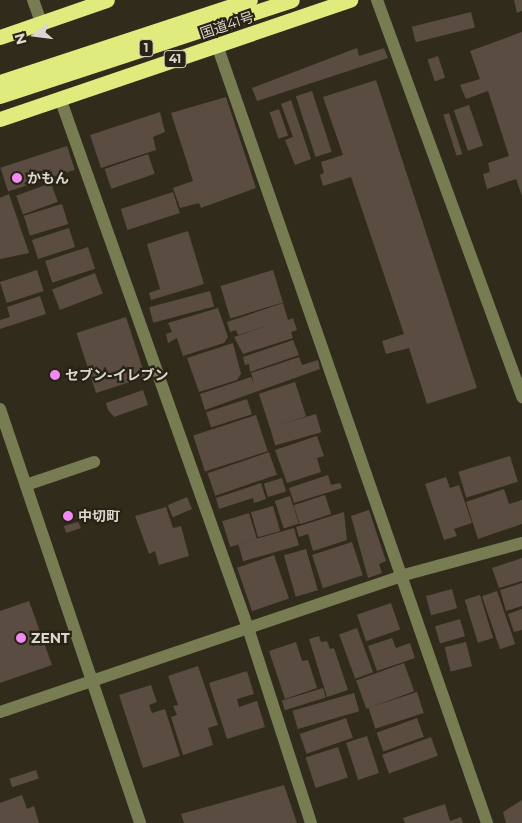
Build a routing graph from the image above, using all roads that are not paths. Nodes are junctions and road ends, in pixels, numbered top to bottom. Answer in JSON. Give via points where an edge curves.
{"nodes":[{"id":1,"x":33,"y":0,"type":"edge"},
{"id":2,"x":107,"y":0,"type":"edge"},
{"id":3,"x":250,"y":0,"type":"edge"},
{"id":4,"x":292,"y":0,"type":"edge"},
{"id":5,"x":350,"y":0,"type":"edge"},
{"id":6,"x":378,"y":0,"type":"edge"},
{"id":7,"x":41,"y":22,"type":"junction"},
{"id":8,"x":0,"y":37,"type":"edge"},
{"id":9,"x":217,"y":45,"type":"junction"},
{"id":10,"x":0,"y":82,"type":"edge"},
{"id":11,"x":0,"y":96,"type":"edge"},
{"id":12,"x":60,"y":98,"type":"junction"},
{"id":13,"x":33,"y":108,"type":"junction"},
{"id":14,"x":0,"y":119,"type":"edge"},
{"id":15,"x":0,"y":127,"type":"edge"},
{"id":16,"x":522,"y":397,"type":"edge"},
{"id":17,"x":0,"y":409,"type":"edge"},
{"id":18,"x":94,"y":462,"type":"dead end"},
{"id":19,"x":26,"y":485,"type":"junction"},
{"id":20,"x":522,"y":543,"type":"edge"},
{"id":21,"x":404,"y":575,"type":"junction"},
{"id":22,"x":248,"y":628,"type":"junction"},
{"id":23,"x":92,"y":680,"type":"junction"},
{"id":24,"x":0,"y":712,"type":"edge"},
{"id":25,"x":140,"y":823,"type":"edge"},
{"id":26,"x":311,"y":823,"type":"edge"},
{"id":27,"x":487,"y":823,"type":"edge"}],
"edges":[{"from":1,"to":7,"type":"street"},
{"from":2,"to":7,"type":"highway"},
{"from":3,"to":10,"type":"highway","number":"1"},
{"from":4,"to":11,"type":"highway","number":"1"},
{"from":5,"to":9,"type":"highway","name":"国道41号","number":"41"},
{"from":6,"to":16,"type":"street"},
{"from":7,"to":8,"type":"highway"},
{"from":9,"to":12,"type":"highway","name":"国道41号","number":"41"},
{"from":9,"to":21,"type":"street"},
{"from":12,"to":13,"type":"highway","name":"国道41号","number":"41"},
{"from":12,"to":22,"type":"street"},
{"from":13,"to":14,"type":"highway","name":"国道41号","number":"41"},
{"from":13,"to":15,"type":"street"},
{"from":17,"to":19,"type":"street"},
{"from":18,"to":19,"type":"street"},
{"from":19,"to":23,"type":"street"},
{"from":20,"to":21,"type":"street"},
{"from":21,"to":22,"type":"street"},
{"from":21,"to":27,"type":"street"},
{"from":22,"to":23,"type":"street"},
{"from":22,"to":26,"type":"street"},
{"from":23,"to":24,"type":"street"},
{"from":23,"to":25,"type":"street"}]}
